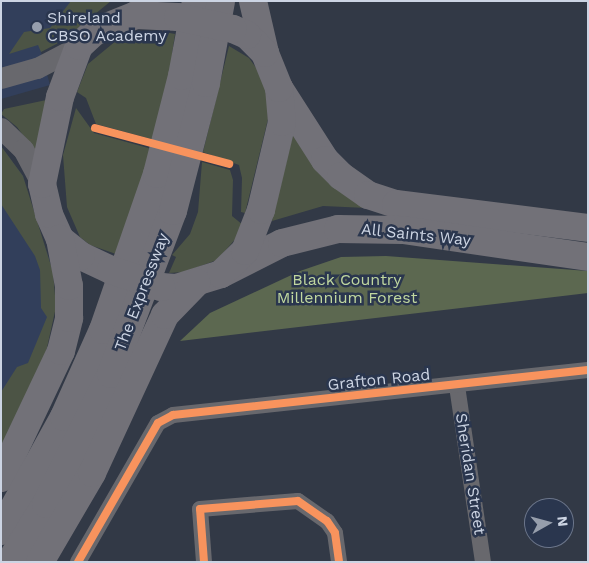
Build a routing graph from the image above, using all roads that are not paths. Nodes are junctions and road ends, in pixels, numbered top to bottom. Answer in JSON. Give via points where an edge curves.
{"nodes":[{"id":1,"x":125,"y":1,"type":"edge"},
{"id":2,"x":221,"y":1,"type":"edge"},
{"id":3,"x":253,"y":1,"type":"edge"},
{"id":4,"x":187,"y":9,"type":"edge"},
{"id":5,"x":87,"y":39,"type":"junction"},
{"id":6,"x":265,"y":53,"type":"junction"},
{"id":7,"x":1,"y":78,"type":"edge"},
{"id":8,"x":279,"y":88,"type":"junction"},
{"id":9,"x":1,"y":128,"type":"edge"},
{"id":10,"x":42,"y":184,"type":"junction"},
{"id":11,"x":588,"y":228,"type":"edge"},
{"id":12,"x":60,"y":239,"type":"junction"},
{"id":13,"x":588,"y":257,"type":"edge"},
{"id":14,"x":221,"y":274,"type":"junction"},
{"id":15,"x":196,"y":283,"type":"junction"},
{"id":16,"x":588,"y":370,"type":"edge"},
{"id":17,"x":456,"y":386,"type":"junction"},
{"id":18,"x":1,"y":478,"type":"edge"},
{"id":19,"x":1,"y":531,"type":"edge"},
{"id":20,"x":10,"y":562,"type":"edge"},
{"id":21,"x":40,"y":562,"type":"edge"},
{"id":22,"x":78,"y":562,"type":"edge"},
{"id":23,"x":204,"y":562,"type":"edge"},
{"id":24,"x":339,"y":562,"type":"edge"},
{"id":25,"x":483,"y":562,"type":"edge"}],
"edges":[{"from":1,"to":5,"type":"highway"},
{"from":2,"to":20,"type":"highway","name":"The Expressway","via":[[206,83],[170,220],[111,374],[46,504]]},
{"from":3,"to":6,"type":"highway"},
{"from":4,"to":5,"type":"highway","via":[[136,15]]},
{"from":4,"to":6,"type":"highway","bridge":true,"via":[[247,35]]},
{"from":4,"to":19,"type":"highway","name":"The Expressway","via":[[182,76],[157,174],[103,330],[64,416]]},
{"from":5,"to":7,"type":"street","via":[[31,70]]},
{"from":5,"to":10,"type":"highway","via":[[60,97]]},
{"from":6,"to":8,"type":"highway"},
{"from":8,"to":11,"type":"highway","name":"All Saints Way","via":[[324,160],[368,195],[396,204]]},
{"from":8,"to":14,"type":"highway","via":[[282,122],[261,210],[245,251]]},
{"from":9,"to":10,"type":"street","via":[[23,149]]},
{"from":10,"to":12,"type":"highway"},
{"from":12,"to":15,"type":"highway","name":"All Saints Way","bridge":true,"via":[[81,256],[161,287],[176,288]]},
{"from":12,"to":18,"type":"highway","via":[[69,286],[69,318],[43,395]]},
{"from":13,"to":14,"type":"highway","name":"All Saints Way","via":[[402,230],[338,229],[282,243]]},
{"from":14,"to":15,"type":"highway","name":"All Saints Way"},
{"from":15,"to":21,"type":"highway","via":[[165,315],[92,473]]},
{"from":16,"to":17,"type":"street","name":"Grafton Road"},
{"from":17,"to":22,"type":"street","name":"Grafton Road","via":[[173,415],[158,423]]},
{"from":17,"to":25,"type":"street","name":"Sheridan Street"},
{"from":23,"to":24,"type":"street","via":[[200,509],[298,501],[327,521],[335,533]]}]}
